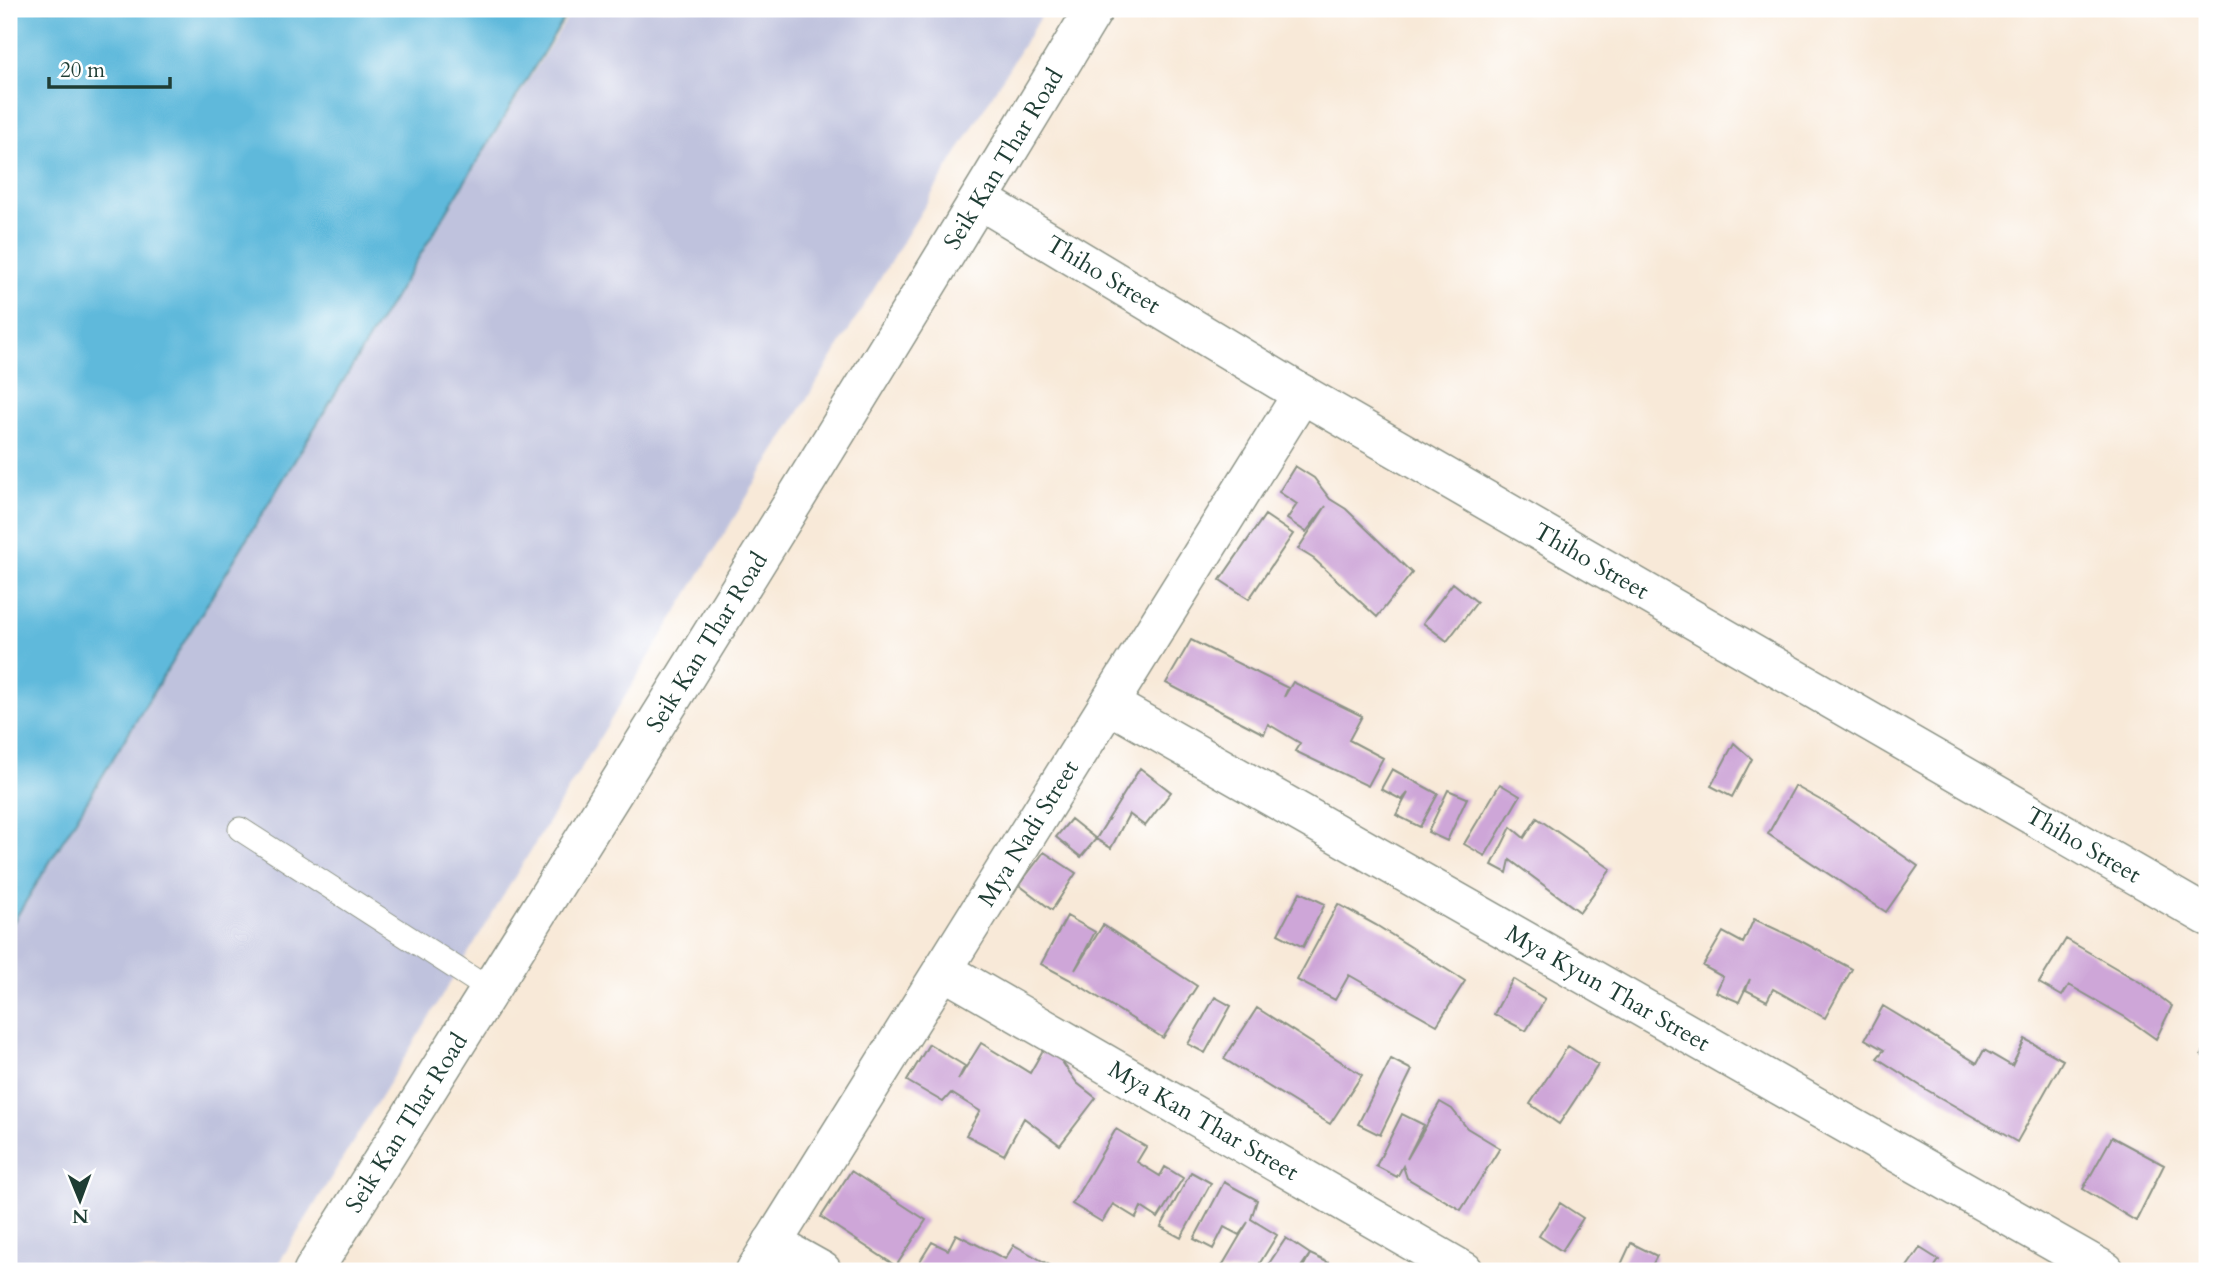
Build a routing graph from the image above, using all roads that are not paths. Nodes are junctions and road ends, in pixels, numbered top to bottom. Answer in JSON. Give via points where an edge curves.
{"nodes":[{"id":1,"x":1094,"y":9,"type":"edge"},
{"id":2,"x":979,"y":200,"type":"junction"},
{"id":3,"x":1302,"y":394,"type":"junction"},
{"id":4,"x":1109,"y":704,"type":"junction"},
{"id":5,"x":240,"y":829,"type":"dead end"},
{"id":6,"x":2207,"y":916,"type":"edge"},
{"id":7,"x":943,"y":970,"type":"junction"},
{"id":8,"x":490,"y":990,"type":"junction"},
{"id":9,"x":763,"y":1257,"type":"edge"},
{"id":10,"x":313,"y":1271,"type":"edge"},
{"id":11,"x":822,"y":1271,"type":"edge"},
{"id":12,"x":1464,"y":1271,"type":"edge"},
{"id":13,"x":2105,"y":1271,"type":"edge"}],
"edges":[{"from":1,"to":2,"type":"street","name":"Seik Kan Thar Road"},
{"from":2,"to":3,"type":"street","name":"Thiho Street"},
{"from":2,"to":8,"type":"street","name":"Seik Kan Thar Road"},
{"from":3,"to":4,"type":"street","name":"Mya Nadi Street"},
{"from":3,"to":6,"type":"street","name":"Thiho Street"},
{"from":4,"to":7,"type":"street","name":"Mya Nadi Street"},
{"from":4,"to":13,"type":"street","name":"Mya Kyun Thar Street"},
{"from":5,"to":8,"type":"lane"},
{"from":7,"to":9,"type":"street","name":"Mya Nadi Street"},
{"from":7,"to":12,"type":"street","name":"Mya Kan Thar Street"},
{"from":8,"to":10,"type":"street","name":"Seik Kan Thar Road"},
{"from":9,"to":11,"type":"street"}]}
